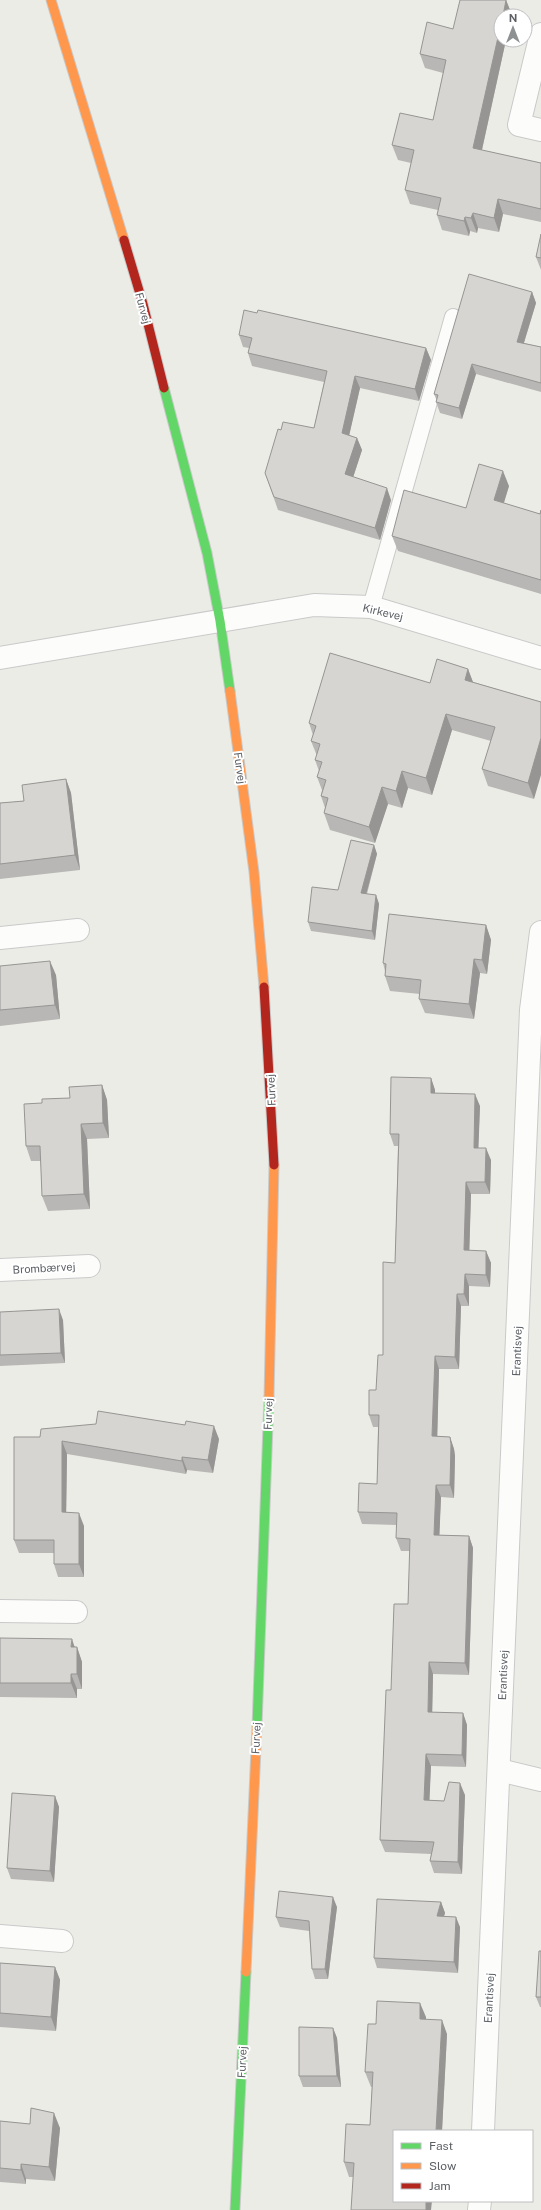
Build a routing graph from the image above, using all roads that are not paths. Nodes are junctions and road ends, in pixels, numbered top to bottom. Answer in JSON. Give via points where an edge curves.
{"nodes":[{"id":1,"x":51,"y":0,"type":"edge"},
{"id":2,"x":541,"y":34,"type":"edge"},
{"id":3,"x":541,"y":130,"type":"edge"},
{"id":4,"x":453,"y":317,"type":"dead end"},
{"id":5,"x":371,"y":607,"type":"junction"},
{"id":6,"x":220,"y":621,"type":"junction"},
{"id":7,"x":0,"y":658,"type":"edge"},
{"id":8,"x":541,"y":658,"type":"edge"},
{"id":9,"x":78,"y":930,"type":"dead end"},
{"id":10,"x":541,"y":932,"type":"edge"},
{"id":11,"x":0,"y":938,"type":"edge"},
{"id":12,"x":89,"y":1266,"type":"dead end"},
{"id":13,"x":0,"y":1270,"type":"edge"},
{"id":14,"x":0,"y":1611,"type":"edge"},
{"id":15,"x":76,"y":1612,"type":"dead end"},
{"id":16,"x":499,"y":1770,"type":"junction"},
{"id":17,"x":541,"y":1780,"type":"edge"},
{"id":18,"x":0,"y":1936,"type":"edge"},
{"id":19,"x":62,"y":1941,"type":"dead end"},
{"id":20,"x":483,"y":2130,"type":"edge"},
{"id":21,"x":235,"y":2210,"type":"edge"}],
"edges":[{"from":1,"to":6,"type":"main road","name":"Furvej","via":[[143,304],[207,553]]},
{"from":2,"to":3,"type":"street","via":[[519,125]]},
{"from":4,"to":5,"type":"lane"},
{"from":5,"to":6,"type":"street","name":"Kirkevej","via":[[314,605]]},
{"from":5,"to":8,"type":"street","name":"Kirkevej"},
{"from":6,"to":7,"type":"street"},
{"from":6,"to":21,"type":"main road","name":"Furvej","via":[[254,872],[267,1017],[275,1176],[261,1627]]},
{"from":9,"to":11,"type":"street"},
{"from":10,"to":16,"type":"street","name":"Erantisvej","via":[[531,1010]]},
{"from":12,"to":13,"type":"street","name":"Brombærvej"},
{"from":14,"to":15,"type":"street"},
{"from":16,"to":17,"type":"street"},
{"from":16,"to":20,"type":"street","name":"Erantisvej"},
{"from":18,"to":19,"type":"street"}]}
